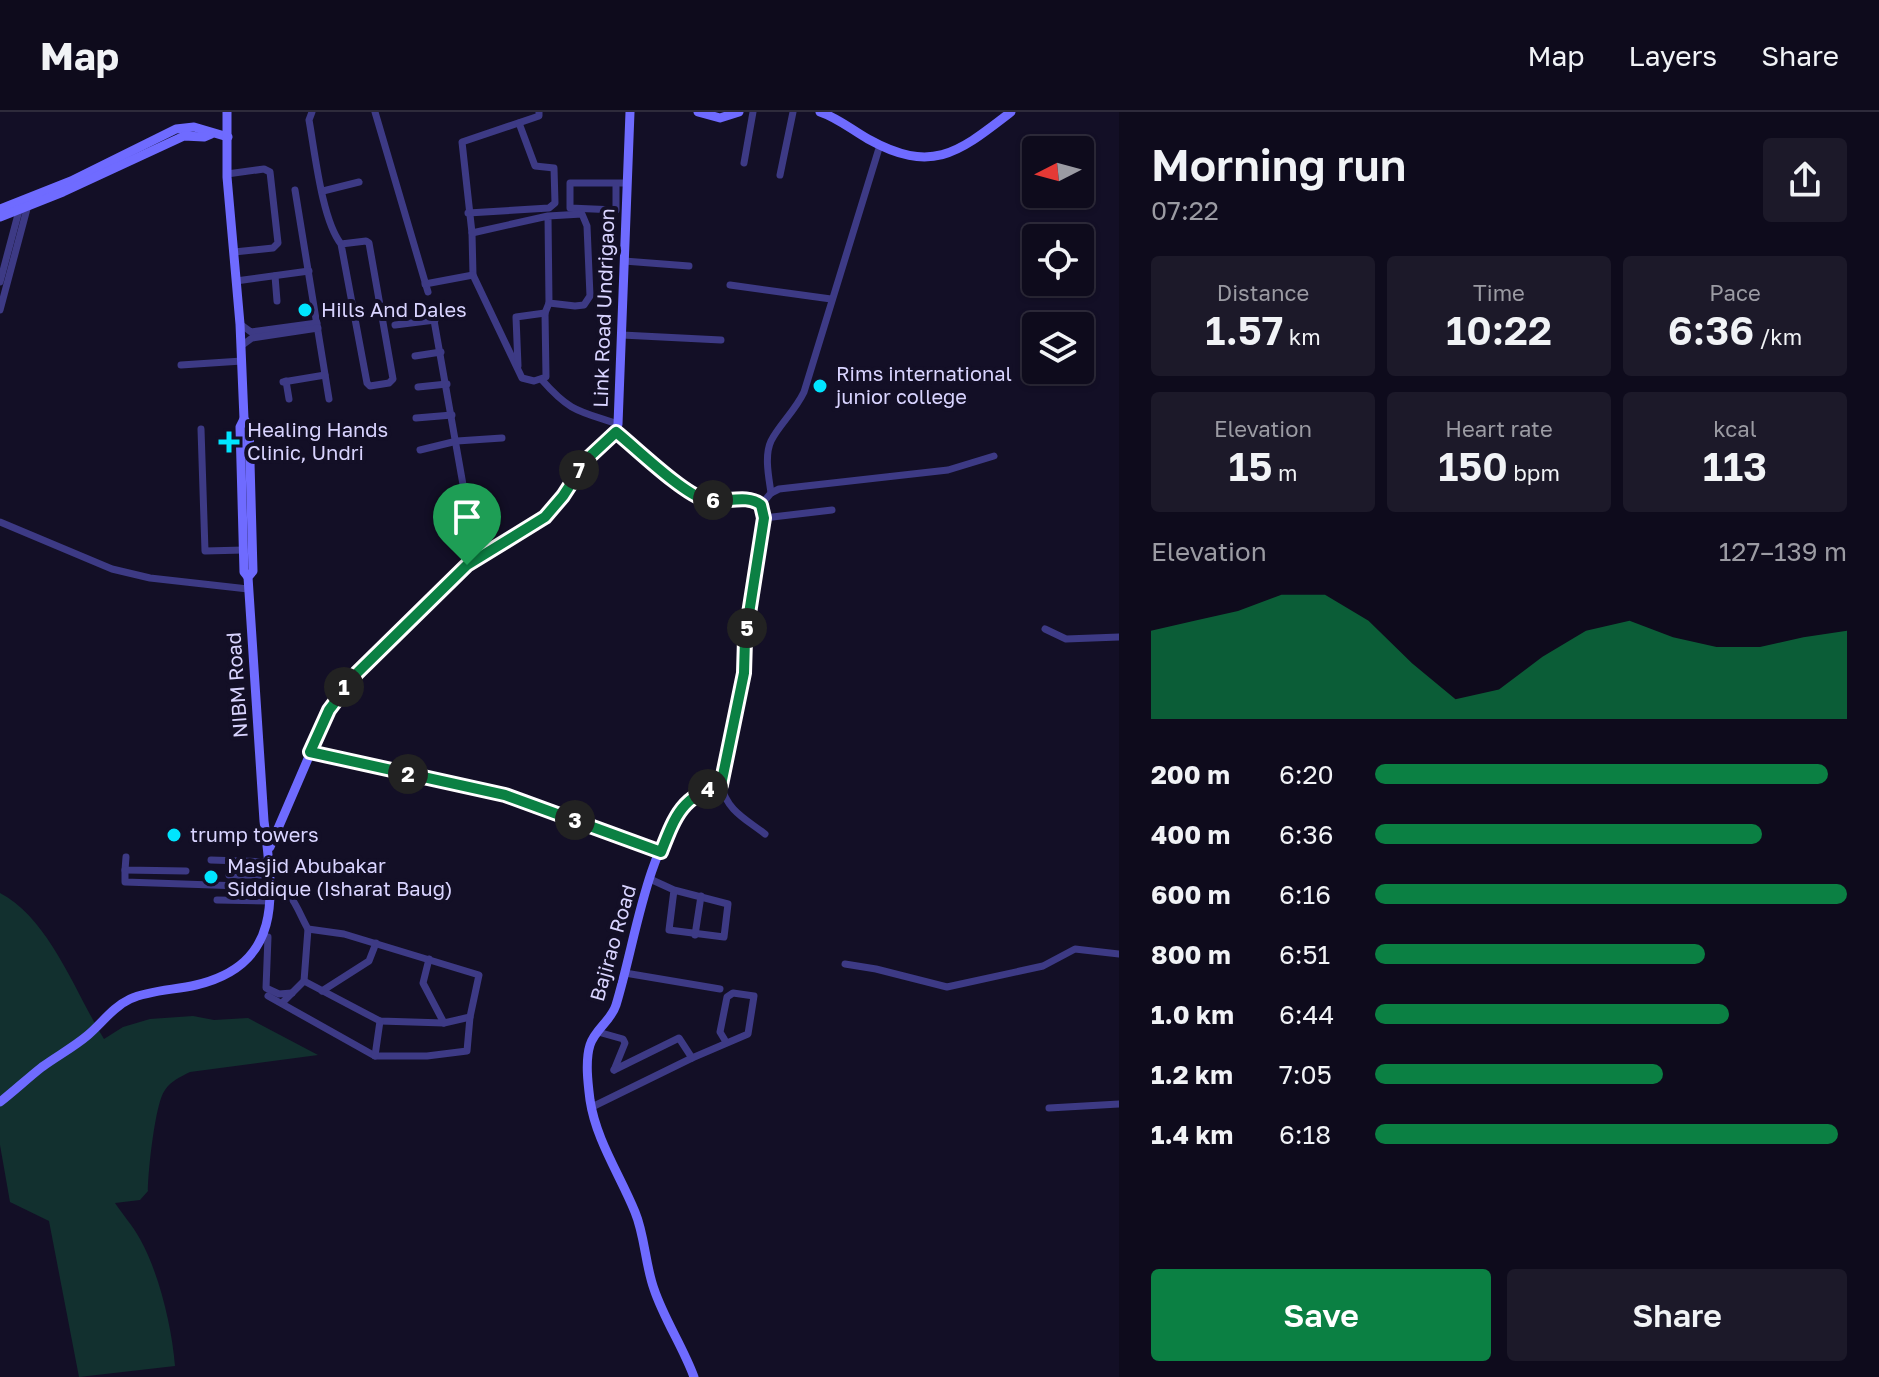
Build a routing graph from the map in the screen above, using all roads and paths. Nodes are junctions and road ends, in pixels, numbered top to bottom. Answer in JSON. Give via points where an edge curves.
{"nodes":[{"id":1,"x":227,"y":112,"type":"edge"},
{"id":2,"x":312,"y":112,"type":"edge"},
{"id":3,"x":375,"y":112,"type":"edge"},
{"id":4,"x":539,"y":112,"type":"edge"},
{"id":5,"x":630,"y":112,"type":"edge"},
{"id":6,"x":698,"y":112,"type":"edge"},
{"id":7,"x":739,"y":112,"type":"edge"},
{"id":8,"x":753,"y":112,"type":"edge"},
{"id":9,"x":793,"y":112,"type":"edge"},
{"id":10,"x":820,"y":112,"type":"edge"},
{"id":11,"x":1011,"y":112,"type":"edge"},
{"id":12,"x":519,"y":123,"type":"junction"},
{"id":13,"x":228,"y":137,"type":"junction"},
{"id":14,"x":880,"y":145,"type":"junction"},
{"id":15,"x":744,"y":163,"type":"dead end"},
{"id":16,"x":227,"y":174,"type":"junction"},
{"id":17,"x":780,"y":175,"type":"dead end"},
{"id":18,"x":359,"y":182,"type":"dead end"},
{"id":19,"x":621,"y":183,"type":"junction"},
{"id":20,"x":295,"y":190,"type":"dead end"},
{"id":21,"x":323,"y":191,"type":"junction"},
{"id":22,"x":25,"y":204,"type":"junction"},
{"id":23,"x":0,"y":209,"type":"edge"},
{"id":24,"x":468,"y":213,"type":"junction"},
{"id":25,"x":548,"y":216,"type":"junction"},
{"id":26,"x":0,"y":217,"type":"edge"},
{"id":27,"x":472,"y":233,"type":"junction"},
{"id":28,"x":341,"y":244,"type":"junction"},
{"id":29,"x":234,"y":252,"type":"junction"},
{"id":30,"x":624,"y":261,"type":"junction"},
{"id":31,"x":689,"y":266,"type":"dead end"},
{"id":32,"x":309,"y":271,"type":"junction"},
{"id":33,"x":473,"y":275,"type":"junction"},
{"id":34,"x":275,"y":276,"type":"junction"},
{"id":35,"x":236,"y":281,"type":"junction"},
{"id":36,"x":0,"y":282,"type":"edge"},
{"id":37,"x":730,"y":285,"type":"dead end"},
{"id":38,"x":831,"y":299,"type":"junction"},
{"id":39,"x":277,"y":301,"type":"dead end"},
{"id":40,"x":549,"y":303,"type":"junction"},
{"id":41,"x":432,"y":309,"type":"dead end"},
{"id":42,"x":0,"y":310,"type":"edge"},
{"id":43,"x":545,"y":313,"type":"junction"},
{"id":44,"x":435,"y":320,"type":"junction"},
{"id":45,"x":240,"y":324,"type":"junction"},
{"id":46,"x":395,"y":325,"type":"dead end"},
{"id":47,"x":317,"y":326,"type":"junction"},
{"id":48,"x":282,"y":331,"type":"junction"},
{"id":49,"x":622,"y":335,"type":"junction"},
{"id":50,"x":721,"y":340,"type":"dead end"},
{"id":51,"x":241,"y":346,"type":"junction"},
{"id":52,"x":441,"y":352,"type":"junction"},
{"id":53,"x":415,"y":356,"type":"dead end"},
{"id":54,"x":242,"y":361,"type":"junction"},
{"id":55,"x":181,"y":365,"type":"dead end"},
{"id":56,"x":518,"y":372,"type":"junction"},
{"id":57,"x":325,"y":375,"type":"junction"},
{"id":58,"x":542,"y":380,"type":"junction"},
{"id":59,"x":447,"y":384,"type":"junction"},
{"id":60,"x":418,"y":387,"type":"dead end"},
{"id":61,"x":289,"y":399,"type":"dead end"},
{"id":62,"x":329,"y":399,"type":"dead end"},
{"id":63,"x":452,"y":415,"type":"junction"},
{"id":64,"x":416,"y":418,"type":"dead end"},
{"id":65,"x":244,"y":419,"type":"junction"},
{"id":66,"x":201,"y":429,"type":"dead end"},
{"id":67,"x":619,"y":431,"type":"junction"},
{"id":68,"x":502,"y":438,"type":"dead end"},
{"id":69,"x":457,"y":441,"type":"junction"},
{"id":70,"x":420,"y":450,"type":"dead end"},
{"id":71,"x":994,"y":456,"type":"dead end"},
{"id":72,"x":771,"y":493,"type":"junction"},
{"id":73,"x":761,"y":505,"type":"junction"},
{"id":74,"x":832,"y":510,"type":"dead end"},
{"id":75,"x":764,"y":518,"type":"junction"},
{"id":76,"x":0,"y":522,"type":"edge"},
{"id":77,"x":244,"y":550,"type":"junction"},
{"id":78,"x":467,"y":565,"type":"junction"},
{"id":79,"x":248,"y":577,"type":"junction"},
{"id":80,"x":248,"y":589,"type":"junction"},
{"id":81,"x":1045,"y":629,"type":"dead end"},
{"id":82,"x":1119,"y":637,"type":"edge"},
{"id":83,"x":310,"y":752,"type":"junction"},
{"id":84,"x":721,"y":785,"type":"junction"},
{"id":85,"x":765,"y":834,"type":"dead end"},
{"id":86,"x":270,"y":847,"type":"junction"},
{"id":87,"x":661,"y":852,"type":"junction"},
{"id":88,"x":126,"y":857,"type":"dead end"},
{"id":89,"x":211,"y":860,"type":"dead end"},
{"id":90,"x":270,"y":862,"type":"junction"},
{"id":91,"x":125,"y":870,"type":"junction"},
{"id":92,"x":186,"y":871,"type":"dead end"},
{"id":93,"x":229,"y":875,"type":"dead end"},
{"id":94,"x":650,"y":879,"type":"junction"},
{"id":95,"x":270,"y":882,"type":"junction"},
{"id":96,"x":674,"y":890,"type":"junction"},
{"id":97,"x":701,"y":896,"type":"junction"},
{"id":98,"x":217,"y":900,"type":"dead end"},
{"id":99,"x":270,"y":901,"type":"junction"},
{"id":100,"x":308,"y":929,"type":"junction"},
{"id":101,"x":695,"y":935,"type":"junction"},
{"id":102,"x":268,"y":937,"type":"dead end"},
{"id":103,"x":376,"y":943,"type":"junction"},
{"id":104,"x":1119,"y":954,"type":"edge"},
{"id":105,"x":429,"y":959,"type":"junction"},
{"id":106,"x":845,"y":964,"type":"dead end"},
{"id":107,"x":625,"y":973,"type":"junction"},
{"id":108,"x":304,"y":981,"type":"junction"},
{"id":109,"x":720,"y":989,"type":"dead end"},
{"id":110,"x":322,"y":991,"type":"junction"},
{"id":111,"x":292,"y":993,"type":"junction"},
{"id":112,"x":268,"y":996,"type":"dead end"},
{"id":113,"x":282,"y":1003,"type":"junction"},
{"id":114,"x":470,"y":1017,"type":"junction"},
{"id":115,"x":380,"y":1021,"type":"junction"},
{"id":116,"x":444,"y":1023,"type":"junction"},
{"id":117,"x":598,"y":1032,"type":"junction"},
{"id":118,"x":726,"y":1042,"type":"junction"},
{"id":119,"x":375,"y":1056,"type":"junction"},
{"id":120,"x":692,"y":1058,"type":"junction"},
{"id":121,"x":0,"y":1102,"type":"edge"},
{"id":122,"x":1119,"y":1104,"type":"edge"},
{"id":123,"x":592,"y":1107,"type":"junction"},
{"id":124,"x":1049,"y":1108,"type":"dead end"},
{"id":125,"x":694,"y":1377,"type":"edge"}],
"edges":[{"from":1,"to":13,"type":"street","name":"NIBM Road"},
{"from":2,"to":21,"type":"street","via":[[309,120]]},
{"from":3,"to":33,"type":"street","via":[[427,288]]},
{"from":4,"to":12,"type":"street"},
{"from":5,"to":19,"type":"street","name":"Link Road Undrigaon"},
{"from":6,"to":7,"type":"street","via":[[720,118]]},
{"from":8,"to":15,"type":"street"},
{"from":9,"to":17,"type":"street"},
{"from":10,"to":14,"type":"street"},
{"from":11,"to":14,"type":"street","via":[[968,146],[934,157],[912,157]]},
{"from":12,"to":24,"type":"street","via":[[462,142]]},
{"from":12,"to":24,"type":"street","via":[[535,166],[554,168],[555,203],[549,208]]},
{"from":13,"to":16,"type":"street","name":"NIBM Road"},
{"from":13,"to":22,"type":"street","via":[[194,127],[176,129]]},
{"from":14,"to":38,"type":"street"},
{"from":16,"to":29,"type":"street","name":"NIBM Road"},
{"from":16,"to":29,"type":"street","via":[[270,172],[278,243]]},
{"from":18,"to":21,"type":"street"},
{"from":19,"to":19,"type":"street","via":[[570,183],[570,208],[616,210]]},
{"from":19,"to":30,"type":"street","name":"Link Road Undrigaon"},
{"from":20,"to":32,"type":"street"},
{"from":21,"to":28,"type":"street","via":[[332,233]]},
{"from":22,"to":23,"type":"street"},
{"from":22,"to":26,"type":"street"},
{"from":22,"to":36,"type":"street"},
{"from":22,"to":42,"type":"street"},
{"from":24,"to":27,"type":"street"},
{"from":25,"to":27,"type":"street"},
{"from":25,"to":40,"type":"street"},
{"from":25,"to":40,"type":"street","via":[[582,214],[586,220],[590,296],[584,305]]},
{"from":27,"to":33,"type":"street"},
{"from":28,"to":28,"type":"street","via":[[369,243],[393,379],[389,383],[367,383]]},
{"from":29,"to":35,"type":"street","name":"NIBM Road"},
{"from":30,"to":31,"type":"street"},
{"from":30,"to":49,"type":"street","name":"Link Road Undrigaon"},
{"from":32,"to":34,"type":"street"},
{"from":32,"to":47,"type":"street"},
{"from":33,"to":56,"type":"street"},
{"from":34,"to":35,"type":"street"},
{"from":34,"to":39,"type":"street"},
{"from":35,"to":45,"type":"street","name":"NIBM Road"},
{"from":37,"to":38,"type":"street"},
{"from":38,"to":72,"type":"street","via":[[804,392],[771,442]]},
{"from":40,"to":43,"type":"street"},
{"from":41,"to":44,"type":"street"},
{"from":43,"to":56,"type":"street","via":[[516,317]]},
{"from":43,"to":58,"type":"street","via":[[547,372]]},
{"from":44,"to":46,"type":"street"},
{"from":44,"to":52,"type":"street"},
{"from":45,"to":48,"type":"street","via":[[251,332]]},
{"from":45,"to":51,"type":"street","name":"NIBM Road"},
{"from":47,"to":48,"type":"street"},
{"from":47,"to":57,"type":"street"},
{"from":48,"to":51,"type":"street"},
{"from":49,"to":50,"type":"street"},
{"from":49,"to":67,"type":"street","name":"Link Road Undrigaon"},
{"from":51,"to":54,"type":"street","name":"NIBM Road"},
{"from":52,"to":53,"type":"street"},
{"from":52,"to":59,"type":"street"},
{"from":54,"to":55,"type":"street"},
{"from":54,"to":65,"type":"street","name":"NIBM Road"},
{"from":56,"to":58,"type":"street","via":[[522,378]]},
{"from":57,"to":61,"type":"street","via":[[284,381]]},
{"from":57,"to":62,"type":"street"},
{"from":58,"to":67,"type":"street","via":[[562,403]]},
{"from":59,"to":60,"type":"street"},
{"from":59,"to":63,"type":"street"},
{"from":63,"to":64,"type":"street"},
{"from":63,"to":69,"type":"street"},
{"from":65,"to":77,"type":"street"},
{"from":65,"to":79,"type":"street","name":"NIBM Road","via":[[249,426],[253,571]]},
{"from":66,"to":77,"type":"street","via":[[205,551]]},
{"from":67,"to":73,"type":"street","via":[[694,495],[719,501],[751,499]]},
{"from":67,"to":78,"type":"street","name":"Link Road Undrigaon","via":[[587,459],[545,517]]},
{"from":68,"to":69,"type":"street"},
{"from":69,"to":70,"type":"street"},
{"from":69,"to":78,"type":"street"},
{"from":71,"to":72,"type":"street","via":[[948,470]]},
{"from":72,"to":73,"type":"street"},
{"from":73,"to":75,"type":"street"},
{"from":74,"to":75,"type":"street"},
{"from":75,"to":84,"type":"street","via":[[744,673]]},
{"from":76,"to":80,"type":"street","via":[[112,569]]},
{"from":77,"to":79,"type":"street"},
{"from":78,"to":83,"type":"street","name":"Link Road Undrigaon","via":[[346,685]]},
{"from":79,"to":80,"type":"street","name":"NIBM Road"},
{"from":80,"to":86,"type":"street","name":"NIBM Road"},
{"from":81,"to":82,"type":"street","via":[[1066,639]]},
{"from":83,"to":86,"type":"street","name":"Link Road Undrigaon"},
{"from":83,"to":87,"type":"street","via":[[505,795]]},
{"from":84,"to":85,"type":"street","via":[[733,810]]},
{"from":84,"to":87,"type":"street","name":"Bajirao Road","via":[[687,801]]},
{"from":86,"to":90,"type":"street","name":"NIBM Road"},
{"from":87,"to":94,"type":"street","name":"Bajirao Road"},
{"from":88,"to":91,"type":"street"},
{"from":89,"to":90,"type":"street"},
{"from":90,"to":95,"type":"street","name":"NIBM Road"},
{"from":91,"to":92,"type":"street"},
{"from":91,"to":95,"type":"street","via":[[125,882]]},
{"from":93,"to":95,"type":"street"},
{"from":94,"to":96,"type":"street"},
{"from":94,"to":107,"type":"street","name":"Bajirao Road"},
{"from":95,"to":99,"type":"street","name":"NIBM Road"},
{"from":95,"to":100,"type":"street","via":[[285,889]]},
{"from":96,"to":97,"type":"street"},
{"from":96,"to":101,"type":"street","via":[[668,929]]},
{"from":97,"to":101,"type":"street"},
{"from":97,"to":101,"type":"street","via":[[728,904],[726,936]]},
{"from":98,"to":99,"type":"street"},
{"from":99,"to":121,"type":"street","name":"NIBM Road","via":[[260,941],[237,970],[126,1001]]},
{"from":100,"to":103,"type":"street"},
{"from":100,"to":108,"type":"street"},
{"from":102,"to":111,"type":"street","via":[[266,988]]},
{"from":103,"to":105,"type":"street"},
{"from":103,"to":110,"type":"street","via":[[369,961]]},
{"from":104,"to":106,"type":"street","via":[[1075,949],[1043,966],[947,987]]},
{"from":105,"to":114,"type":"street","via":[[479,975]]},
{"from":105,"to":116,"type":"street","via":[[423,983]]},
{"from":107,"to":109,"type":"street"},
{"from":107,"to":117,"type":"street","name":"Bajirao Road","via":[[615,1009]]},
{"from":108,"to":110,"type":"street"},
{"from":108,"to":111,"type":"street"},
{"from":110,"to":115,"type":"street"},
{"from":111,"to":113,"type":"street"},
{"from":112,"to":113,"type":"street"},
{"from":113,"to":119,"type":"street"},
{"from":114,"to":116,"type":"street"},
{"from":114,"to":119,"type":"street","via":[[467,1051]]},
{"from":115,"to":116,"type":"street"},
{"from":115,"to":119,"type":"street"},
{"from":117,"to":120,"type":"street","via":[[623,1039],[625,1047],[614,1070],[679,1038]]},
{"from":117,"to":123,"type":"street","name":"Bajirao Road","via":[[590,1045]]},
{"from":118,"to":118,"type":"street","via":[[720,1032],[727,997],[754,996],[748,1034]]},
{"from":118,"to":120,"type":"street"},
{"from":120,"to":123,"type":"street"},
{"from":122,"to":124,"type":"street"},
{"from":123,"to":125,"type":"street","name":"Bajirao Road","via":[[637,1216],[655,1293]]}]}
